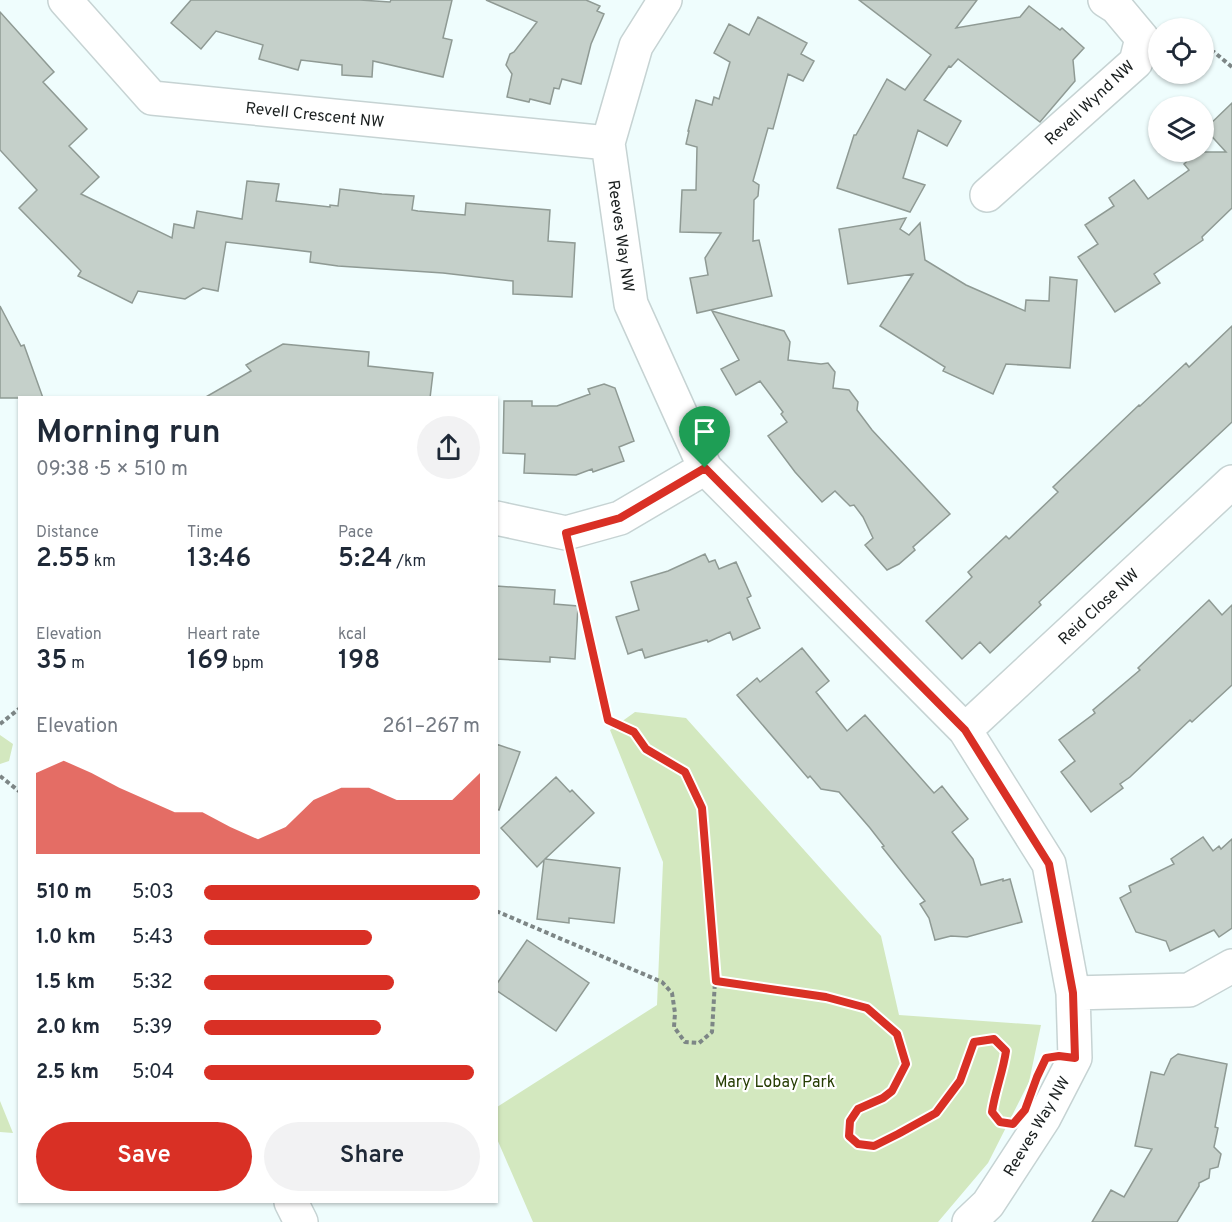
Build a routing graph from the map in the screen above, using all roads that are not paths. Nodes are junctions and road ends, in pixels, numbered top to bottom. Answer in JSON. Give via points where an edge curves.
{"nodes":[{"id":1,"x":65,"y":0,"type":"edge"},
{"id":2,"x":665,"y":0,"type":"edge"},
{"id":3,"x":1105,"y":0,"type":"edge"},
{"id":4,"x":608,"y":144,"type":"junction"},
{"id":5,"x":987,"y":195,"type":"dead end"},
{"id":6,"x":705,"y":468,"type":"junction"},
{"id":7,"x":1232,"y":482,"type":"edge"},
{"id":8,"x":498,"y":518,"type":"edge"},
{"id":9,"x":965,"y":730,"type":"junction"},
{"id":10,"x":1232,"y":966,"type":"edge"},
{"id":11,"x":1073,"y":993,"type":"junction"},
{"id":12,"x":292,"y":1203,"type":"edge"},
{"id":13,"x":301,"y":1222,"type":"edge"},
{"id":14,"x":969,"y":1222,"type":"edge"}],
"edges":[{"from":1,"to":4,"type":"street","name":"Revell Crescent NW","via":[[152,98]]},
{"from":2,"to":4,"type":"street","name":"Reeves Way NW","via":[[636,46]]},
{"from":3,"to":5,"type":"street","name":"Revell Wynd NW","via":[[1142,38],[1136,62]]},
{"from":4,"to":6,"type":"street","name":"Reeves Way NW","via":[[632,304]]},
{"from":6,"to":8,"type":"street","via":[[620,518],[566,533]]},
{"from":6,"to":9,"type":"street","name":"Reeves Way NW"},
{"from":7,"to":9,"type":"street","name":"Reid Close NW"},
{"from":9,"to":11,"type":"street","name":"Reeves Way NW","via":[[1049,864]]},
{"from":10,"to":11,"type":"street","via":[[1189,990]]},
{"from":11,"to":14,"type":"street","name":"Reeves Way NW","via":[[1075,1058],[1044,1118],[988,1204]]},
{"from":12,"to":13,"type":"street"}]}
